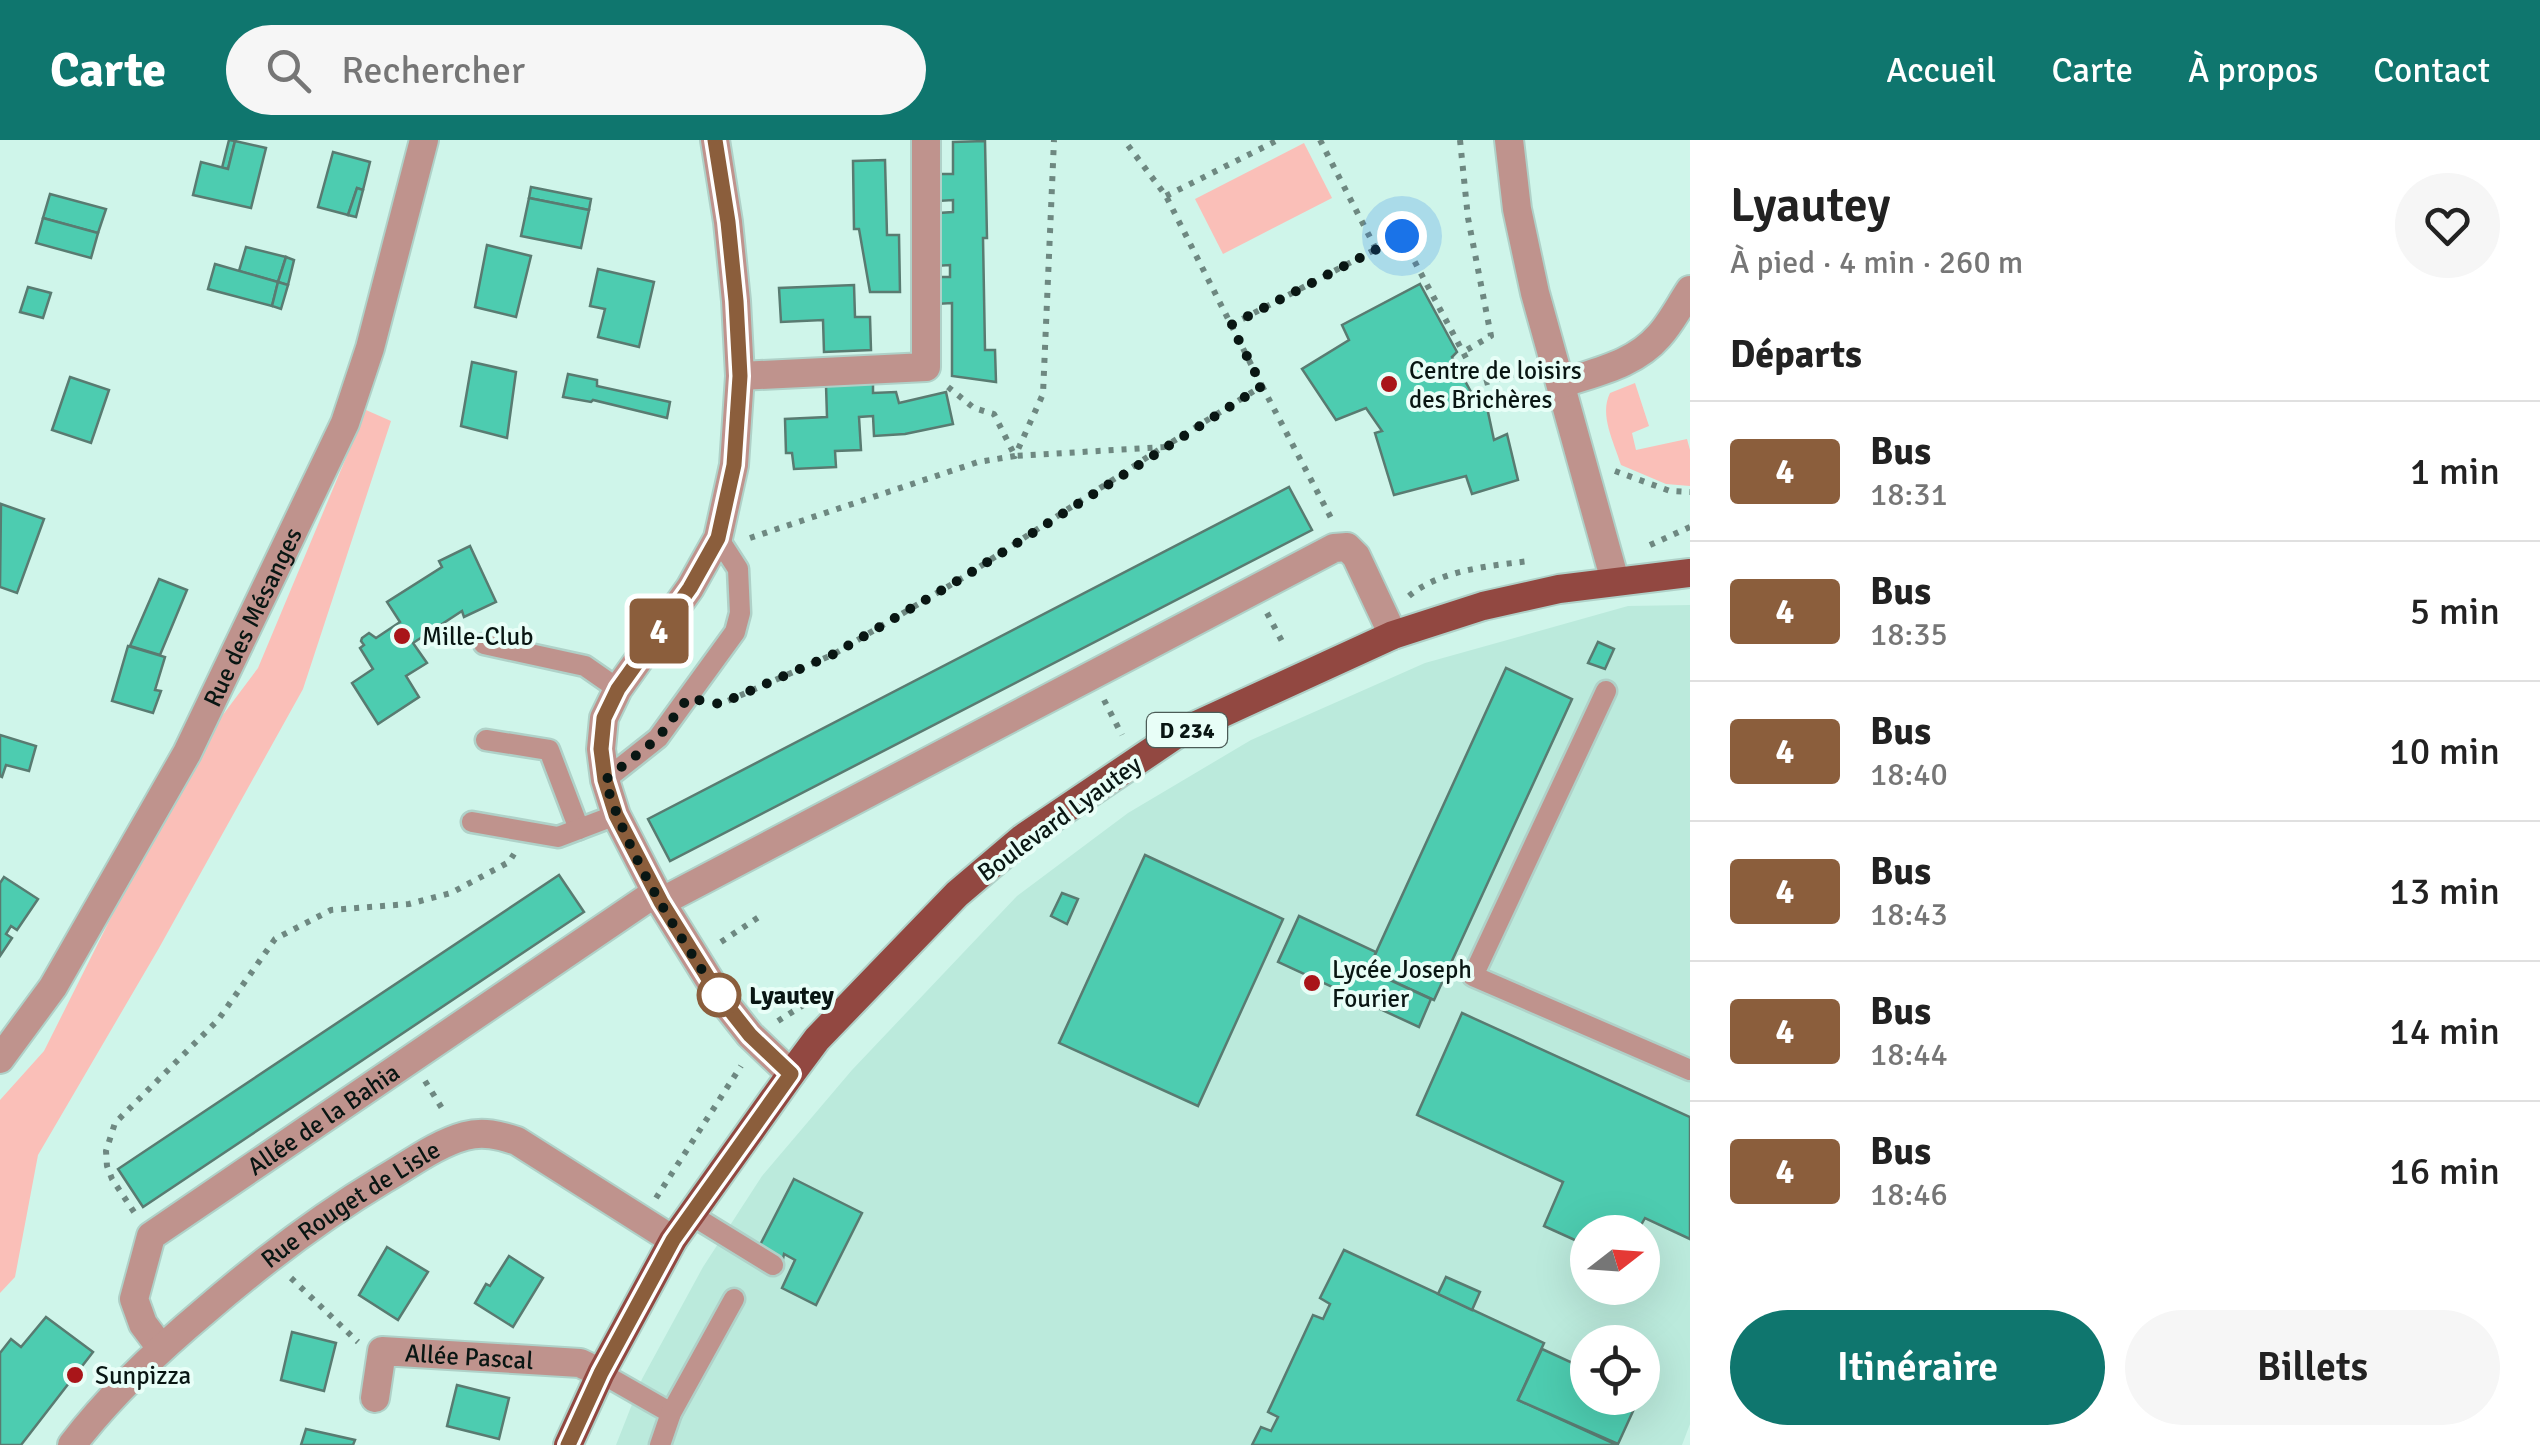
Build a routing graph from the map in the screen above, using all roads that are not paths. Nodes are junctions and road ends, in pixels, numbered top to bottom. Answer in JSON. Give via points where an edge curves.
{"nodes":[{"id":1,"x":424,"y":140,"type":"edge"},
{"id":2,"x":715,"y":140,"type":"edge"},
{"id":3,"x":926,"y":140,"type":"edge"},
{"id":4,"x":1509,"y":140,"type":"edge"},
{"id":5,"x":1690,"y":290,"type":"edge"},
{"id":6,"x":740,"y":376,"type":"junction"},
{"id":7,"x":1561,"y":384,"type":"junction"},
{"id":8,"x":718,"y":538,"type":"junction"},
{"id":9,"x":1612,"y":568,"type":"junction"},
{"id":10,"x":1690,"y":574,"type":"edge"},
{"id":11,"x":1393,"y":635,"type":"junction"},
{"id":12,"x":484,"y":644,"type":"dead end"},
{"id":13,"x":618,"y":689,"type":"junction"},
{"id":14,"x":1606,"y":691,"type":"dead end"},
{"id":15,"x":486,"y":740,"type":"dead end"},
{"id":16,"x":605,"y":780,"type":"junction"},
{"id":17,"x":616,"y":815,"type":"junction"},
{"id":18,"x":472,"y":822,"type":"dead end"},
{"id":19,"x":579,"y":829,"type":"junction"},
{"id":20,"x":658,"y":898,"type":"junction"},
{"id":21,"x":0,"y":1058,"type":"edge"},
{"id":22,"x":1690,"y":1070,"type":"edge"},
{"id":23,"x":791,"y":1074,"type":"junction"},
{"id":24,"x":690,"y":1214,"type":"junction"},
{"id":25,"x":673,"y":1240,"type":"junction"},
{"id":26,"x":772,"y":1264,"type":"dead end"},
{"id":27,"x":734,"y":1299,"type":"dead end"},
{"id":28,"x":161,"y":1348,"type":"junction"},
{"id":29,"x":601,"y":1373,"type":"junction"},
{"id":30,"x":375,"y":1398,"type":"dead end"},
{"id":31,"x":671,"y":1413,"type":"junction"},
{"id":32,"x":72,"y":1445,"type":"edge"},
{"id":33,"x":568,"y":1445,"type":"edge"},
{"id":34,"x":660,"y":1445,"type":"edge"}],
"edges":[{"from":1,"to":21,"type":"street","name":"Rue des Mésanges","via":[[345,423],[187,752],[53,988]]},
{"from":2,"to":6,"type":"street"},
{"from":3,"to":6,"type":"street","via":[[926,368]]},
{"from":4,"to":7,"type":"street","via":[[1516,209]]},
{"from":5,"to":7,"type":"street","via":[[1642,352]]},
{"from":6,"to":8,"type":"street","via":[[734,465]]},
{"from":7,"to":9,"type":"street"},
{"from":8,"to":13,"type":"street"},
{"from":8,"to":16,"type":"lane","via":[[738,569],[735,632],[658,738]]},
{"from":9,"to":10,"type":"main road","name":"Boulevard Lyautey","number":"D 234"},
{"from":9,"to":11,"type":"main road","name":"Boulevard Lyautey","number":"D 234"},
{"from":11,"to":20,"type":"street","name":"Allée de la Bahia","via":[[1356,556],[1340,548]]},
{"from":11,"to":23,"type":"main road","name":"Boulevard Lyautey","number":"D 234","via":[[1177,734],[1023,838],[957,894]]},
{"from":12,"to":13,"type":"lane","via":[[585,666]]},
{"from":13,"to":16,"type":"street","via":[[604,718]]},
{"from":14,"to":22,"type":"lane","via":[[1473,976]]},
{"from":15,"to":19,"type":"lane","via":[[549,750]]},
{"from":16,"to":17,"type":"street"},
{"from":17,"to":19,"type":"lane"},
{"from":17,"to":20,"type":"street"},
{"from":18,"to":19,"type":"lane","via":[[558,837]]},
{"from":20,"to":23,"type":"street","via":[[720,997]]},
{"from":20,"to":28,"type":"street","name":"Allée de la Bahia","via":[[150,1236],[134,1300]]},
{"from":23,"to":24,"type":"main road","name":"Boulevard Lyautey","number":"D 234"},
{"from":24,"to":25,"type":"main road","name":"Boulevard Lyautey","number":"D 234"},
{"from":24,"to":26,"type":"lane"},
{"from":25,"to":28,"type":"street","name":"Rue Rouget de Lisle","via":[[517,1141],[495,1133],[467,1135],[353,1198],[269,1256]]},
{"from":25,"to":29,"type":"main road","name":"Boulevard Lyautey","number":"D 234"},
{"from":27,"to":31,"type":"lane"},
{"from":28,"to":32,"type":"street","name":"Rue Rouget de Lisle"},
{"from":29,"to":30,"type":"street","name":"Allée Pascal","via":[[580,1363],[382,1351]]},
{"from":29,"to":31,"type":"lane"},
{"from":29,"to":33,"type":"main road","name":"Boulevard Lyautey","number":"D 234"},
{"from":31,"to":34,"type":"lane"}]}
